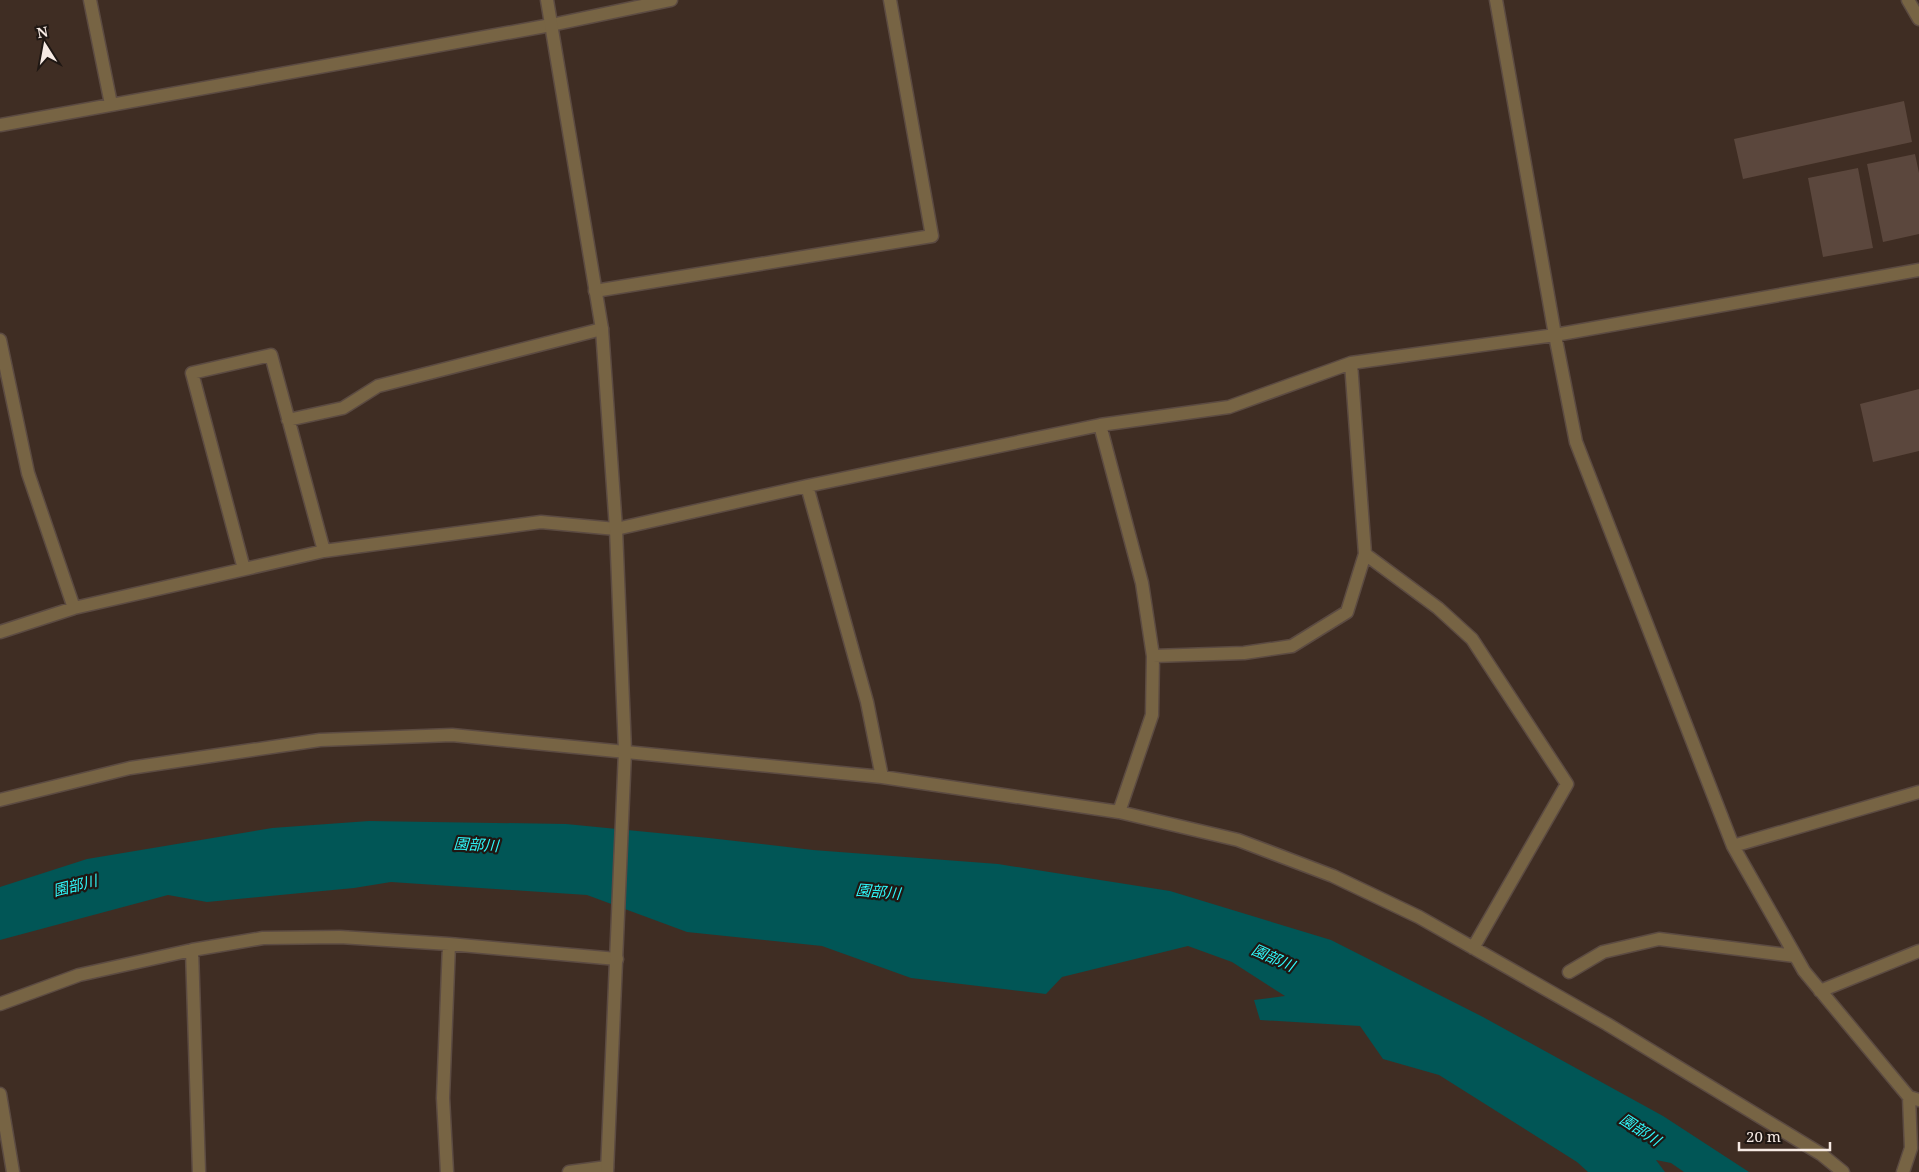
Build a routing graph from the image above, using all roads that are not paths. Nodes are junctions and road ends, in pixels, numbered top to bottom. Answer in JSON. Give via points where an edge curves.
{"nodes":[{"id":1,"x":90,"y":0,"type":"edge"},
{"id":2,"x":546,"y":0,"type":"edge"},
{"id":3,"x":671,"y":0,"type":"edge"},
{"id":4,"x":890,"y":0,"type":"edge"},
{"id":5,"x":1496,"y":0,"type":"edge"},
{"id":6,"x":1908,"y":0,"type":"edge"},
{"id":7,"x":1919,"y":19,"type":"edge"},
{"id":8,"x":551,"y":25,"type":"junction"},
{"id":9,"x":111,"y":104,"type":"junction"},
{"id":10,"x":0,"y":124,"type":"edge"},
{"id":11,"x":1919,"y":270,"type":"edge"},
{"id":12,"x":594,"y":291,"type":"junction"},
{"id":13,"x":602,"y":329,"type":"junction"},
{"id":14,"x":1555,"y":335,"type":"junction"},
{"id":15,"x":0,"y":340,"type":"edge"},
{"id":16,"x":1351,"y":363,"type":"junction"},
{"id":17,"x":288,"y":420,"type":"junction"},
{"id":18,"x":1100,"y":425,"type":"junction"},
{"id":19,"x":807,"y":486,"type":"junction"},
{"id":20,"x":616,"y":529,"type":"junction"},
{"id":21,"x":324,"y":551,"type":"junction"},
{"id":22,"x":1366,"y":554,"type":"junction"},
{"id":23,"x":244,"y":569,"type":"junction"},
{"id":24,"x":74,"y":608,"type":"junction"},
{"id":25,"x":0,"y":632,"type":"edge"},
{"id":26,"x":1153,"y":656,"type":"junction"},
{"id":27,"x":625,"y":751,"type":"junction"},
{"id":28,"x":882,"y":777,"type":"junction"},
{"id":29,"x":1919,"y":792,"type":"edge"},
{"id":30,"x":0,"y":800,"type":"edge"},
{"id":31,"x":1119,"y":812,"type":"junction"},
{"id":32,"x":1732,"y":846,"type":"junction"},
{"id":33,"x":449,"y":944,"type":"junction"},
{"id":34,"x":1473,"y":948,"type":"junction"},
{"id":35,"x":192,"y":950,"type":"junction"},
{"id":36,"x":1919,"y":951,"type":"edge"},
{"id":37,"x":1795,"y":956,"type":"junction"},
{"id":38,"x":617,"y":959,"type":"junction"},
{"id":39,"x":1569,"y":972,"type":"dead end"},
{"id":40,"x":1820,"y":991,"type":"junction"},
{"id":41,"x":0,"y":1004,"type":"edge"},
{"id":42,"x":0,"y":1094,"type":"edge"},
{"id":43,"x":1914,"y":1099,"type":"edge"},
{"id":44,"x":607,"y":1170,"type":"edge"},
{"id":45,"x":13,"y":1172,"type":"edge"},
{"id":46,"x":199,"y":1172,"type":"edge"},
{"id":47,"x":447,"y":1172,"type":"edge"},
{"id":48,"x":569,"y":1172,"type":"edge"},
{"id":49,"x":1843,"y":1172,"type":"edge"},
{"id":50,"x":1903,"y":1172,"type":"edge"}],
"edges":[{"from":1,"to":9,"type":"street"},
{"from":2,"to":8,"type":"street"},
{"from":3,"to":8,"type":"street"},
{"from":4,"to":12,"type":"street","via":[[932,236]]},
{"from":5,"to":14,"type":"street"},
{"from":6,"to":7,"type":"street"},
{"from":8,"to":9,"type":"street"},
{"from":8,"to":12,"type":"street"},
{"from":9,"to":10,"type":"street"},
{"from":11,"to":14,"type":"street"},
{"from":12,"to":13,"type":"street"},
{"from":13,"to":17,"type":"street","via":[[378,386],[343,408]]},
{"from":13,"to":20,"type":"street"},
{"from":14,"to":16,"type":"street"},
{"from":14,"to":32,"type":"street","via":[[1576,442]]},
{"from":15,"to":24,"type":"street","via":[[28,473]]},
{"from":16,"to":18,"type":"street","via":[[1229,407]]},
{"from":16,"to":22,"type":"street"},
{"from":17,"to":21,"type":"street"},
{"from":17,"to":23,"type":"street","via":[[271,355],[192,373]]},
{"from":18,"to":19,"type":"street"},
{"from":18,"to":26,"type":"street","via":[[1142,583]]},
{"from":19,"to":20,"type":"street"},
{"from":19,"to":28,"type":"street","via":[[867,702]]},
{"from":20,"to":21,"type":"street","via":[[542,522]]},
{"from":20,"to":27,"type":"street"},
{"from":21,"to":23,"type":"street"},
{"from":22,"to":26,"type":"street","via":[[1347,612],[1292,646],[1244,653]]},
{"from":22,"to":34,"type":"street","via":[[1438,608],[1472,640],[1567,784]]},
{"from":23,"to":24,"type":"street"},
{"from":24,"to":25,"type":"street"},
{"from":26,"to":31,"type":"street","via":[[1152,715]]},
{"from":27,"to":28,"type":"street"},
{"from":27,"to":30,"type":"street","via":[[452,735],[320,740],[130,768]]},
{"from":27,"to":38,"type":"street"},
{"from":28,"to":31,"type":"street"},
{"from":29,"to":32,"type":"street"},
{"from":31,"to":34,"type":"street","via":[[1238,840],[1324,873],[1419,917]]},
{"from":32,"to":37,"type":"street"},
{"from":33,"to":35,"type":"street","via":[[340,937],[263,938]]},
{"from":33,"to":38,"type":"street"},
{"from":33,"to":47,"type":"street","via":[[443,1098]]},
{"from":34,"to":49,"type":"street","via":[[1616,1030],[1820,1154]]},
{"from":35,"to":41,"type":"street","via":[[79,976]]},
{"from":35,"to":46,"type":"street"},
{"from":36,"to":40,"type":"street"},
{"from":37,"to":39,"type":"street","via":[[1659,939],[1603,952]]},
{"from":37,"to":40,"type":"street"},
{"from":38,"to":44,"type":"street"},
{"from":40,"to":43,"type":"street"},
{"from":42,"to":45,"type":"street"},
{"from":43,"to":50,"type":"street","via":[[1912,1148]]},
{"from":44,"to":48,"type":"street"}]}
